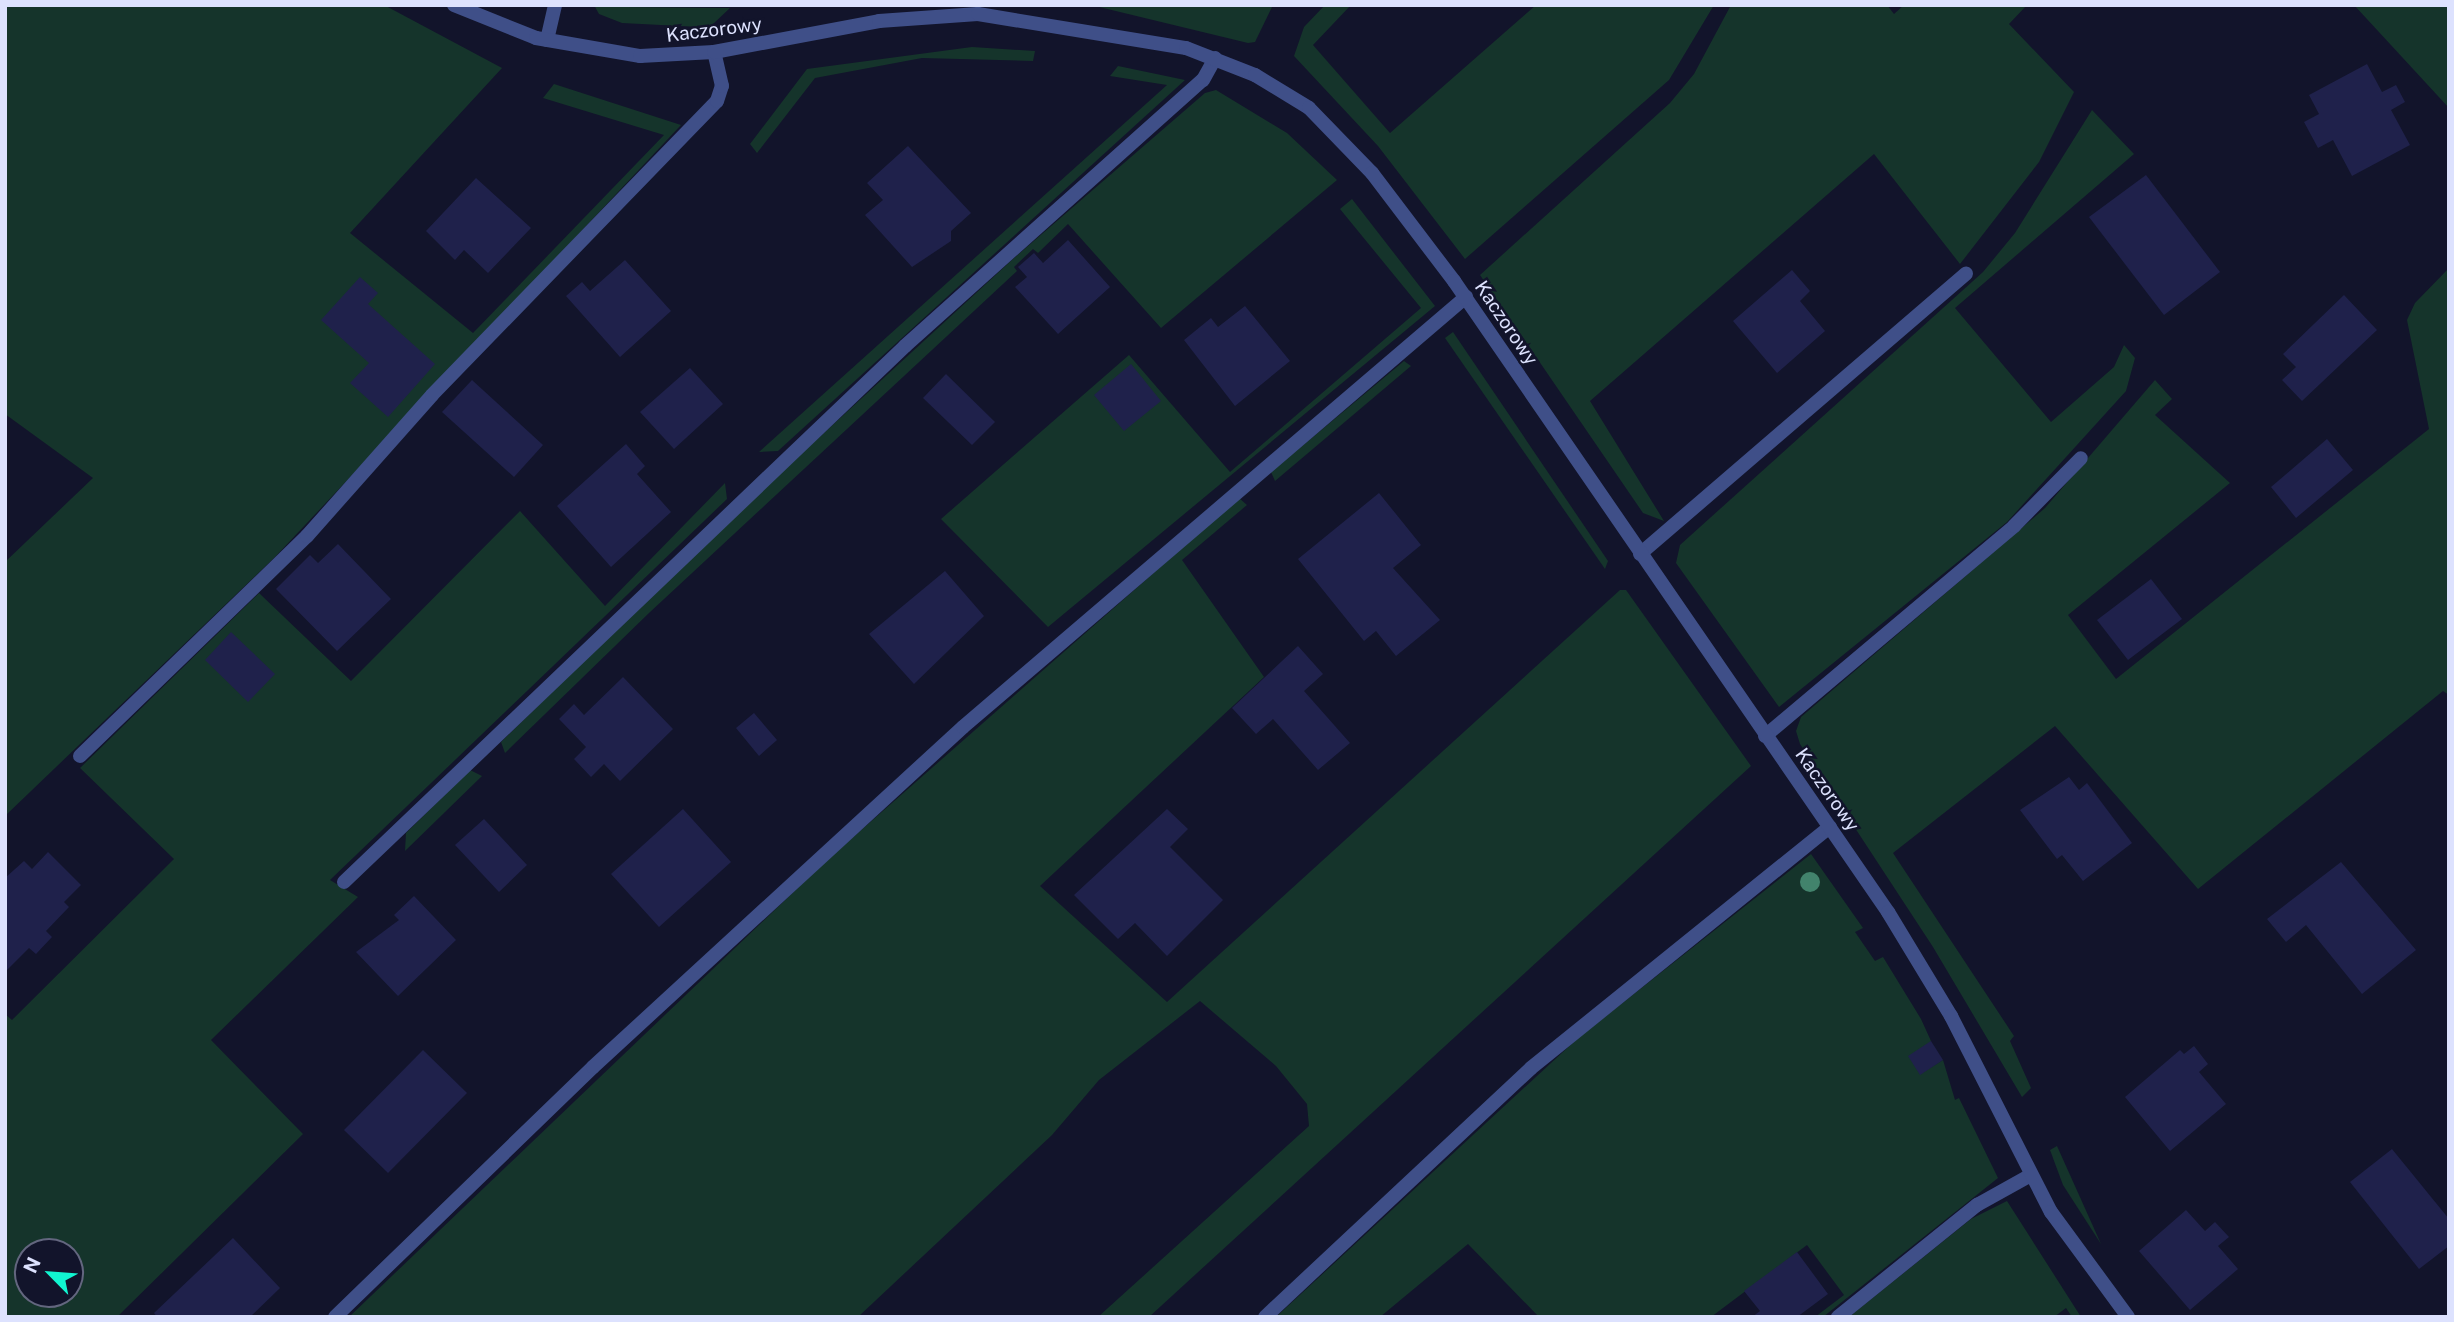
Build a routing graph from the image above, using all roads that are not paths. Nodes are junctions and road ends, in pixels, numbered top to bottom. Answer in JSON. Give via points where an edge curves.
{"nodes":[{"id":1,"x":454,"y":5,"type":"edge"},
{"id":2,"x":555,"y":5,"type":"edge"},
{"id":3,"x":547,"y":40,"type":"junction"},
{"id":4,"x":715,"y":52,"type":"junction"},
{"id":5,"x":1215,"y":58,"type":"junction"},
{"id":6,"x":1966,"y":274,"type":"dead end"},
{"id":7,"x":1466,"y":297,"type":"junction"},
{"id":8,"x":2081,"y":458,"type":"dead end"},
{"id":9,"x":1640,"y":554,"type":"junction"},
{"id":10,"x":1765,"y":736,"type":"junction"},
{"id":11,"x":80,"y":756,"type":"dead end"},
{"id":12,"x":1830,"y":827,"type":"junction"},
{"id":13,"x":344,"y":882,"type":"dead end"},
{"id":14,"x":2031,"y":1175,"type":"junction"},
{"id":15,"x":335,"y":1317,"type":"edge"},
{"id":16,"x":1265,"y":1317,"type":"edge"},
{"id":17,"x":1838,"y":1317,"type":"edge"},
{"id":18,"x":2128,"y":1317,"type":"edge"}],
"edges":[{"from":1,"to":3,"type":"street","name":"Kaczorowy"},
{"from":2,"to":3,"type":"street"},
{"from":3,"to":4,"type":"street","name":"Kaczorowy","via":[[640,55]]},
{"from":4,"to":5,"type":"street","name":"Kaczorowy","via":[[880,21],[978,14],[1157,41]]},
{"from":4,"to":11,"type":"street","via":[[722,86],[717,101],[432,395],[307,536]]},
{"from":5,"to":7,"type":"street","name":"Kaczorowy","via":[[1309,108],[1372,173]]},
{"from":5,"to":13,"type":"street","via":[[1203,80],[905,346]]},
{"from":6,"to":9,"type":"street"},
{"from":7,"to":9,"type":"street","name":"Kaczorowy"},
{"from":7,"to":15,"type":"street","via":[[962,727],[593,1068]]},
{"from":8,"to":10,"type":"street","via":[[2014,526]]},
{"from":9,"to":10,"type":"street","name":"Kaczorowy"},
{"from":10,"to":12,"type":"street","name":"Kaczorowy"},
{"from":12,"to":14,"type":"street","name":"Kaczorowy","via":[[1951,1016]]},
{"from":12,"to":16,"type":"street","via":[[1531,1068]]},
{"from":14,"to":17,"type":"street","via":[[1978,1205]]},
{"from":14,"to":18,"type":"street","name":"Kaczorowy","via":[[2077,1253]]}]}
